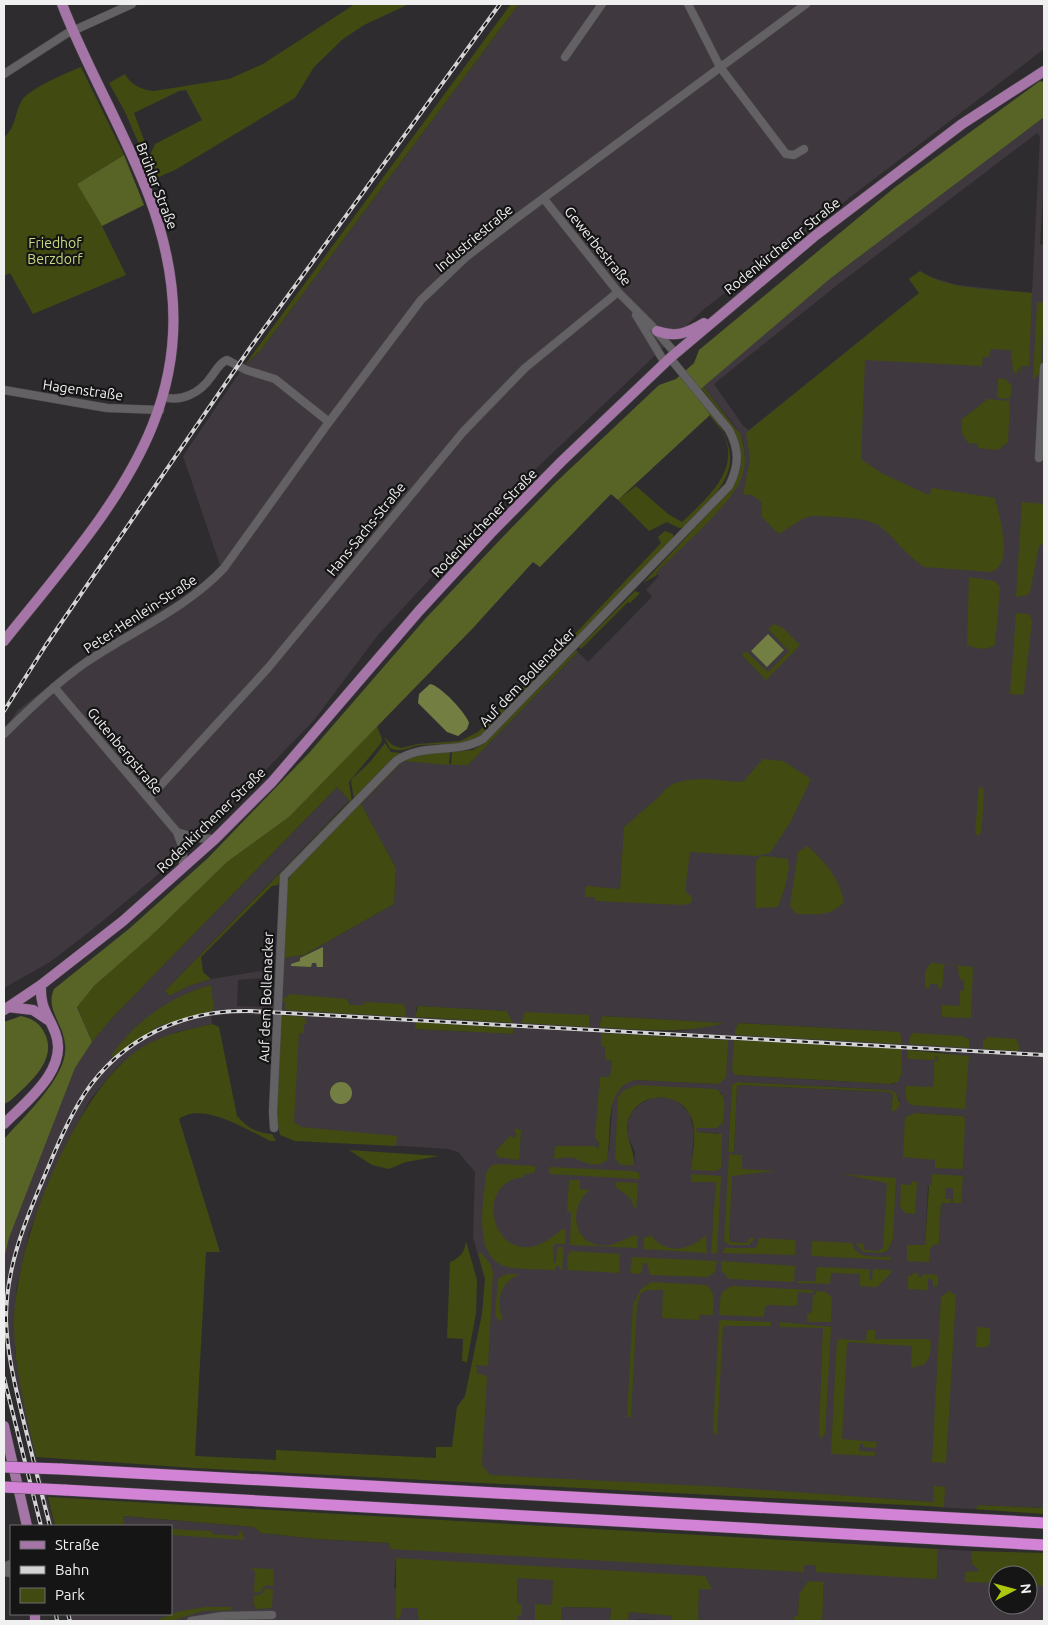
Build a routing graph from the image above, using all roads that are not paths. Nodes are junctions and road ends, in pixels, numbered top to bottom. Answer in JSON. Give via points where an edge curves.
{"nodes":[{"id":1,"x":62,"y":4,"type":"edge"},
{"id":2,"x":132,"y":4,"type":"edge"},
{"id":3,"x":602,"y":4,"type":"edge"},
{"id":4,"x":688,"y":4,"type":"edge"},
{"id":5,"x":806,"y":4,"type":"edge"},
{"id":6,"x":73,"y":30,"type":"junction"},
{"id":7,"x":565,"y":57,"type":"dead end"},
{"id":8,"x":1044,"y":62,"type":"edge"},
{"id":9,"x":720,"y":67,"type":"junction"},
{"id":10,"x":1044,"y":71,"type":"edge"},
{"id":11,"x":4,"y":74,"type":"edge"},
{"id":12,"x":1016,"y":87,"type":"junction"},
{"id":13,"x":804,"y":149,"type":"dead end"},
{"id":14,"x":544,"y":200,"type":"junction"},
{"id":15,"x":618,"y":292,"type":"junction"},
{"id":16,"x":633,"y":309,"type":"junction"},
{"id":17,"x":722,"y":313,"type":"junction"},
{"id":18,"x":657,"y":331,"type":"junction"},
{"id":19,"x":670,"y":358,"type":"junction"},
{"id":20,"x":1044,"y":367,"type":"edge"},
{"id":21,"x":4,"y":390,"type":"edge"},
{"id":22,"x":163,"y":397,"type":"junction"},
{"id":23,"x":160,"y":410,"type":"junction"},
{"id":24,"x":329,"y":422,"type":"junction"},
{"id":25,"x":1039,"y":458,"type":"dead end"},
{"id":26,"x":291,"y":475,"type":"joint"},
{"id":27,"x":4,"y":641,"type":"edge"},
{"id":28,"x":54,"y":687,"type":"junction"},
{"id":29,"x":4,"y":734,"type":"edge"},
{"id":30,"x":149,"y":798,"type":"junction"},
{"id":31,"x":177,"y":832,"type":"junction"},
{"id":32,"x":215,"y":838,"type":"junction"},
{"id":33,"x":183,"y":868,"type":"junction"},
{"id":34,"x":42,"y":985,"type":"junction"},
{"id":35,"x":6,"y":1008,"type":"edge"},
{"id":36,"x":48,"y":1020,"type":"junction"},
{"id":37,"x":17,"y":1110,"type":"junction"},
{"id":38,"x":4,"y":1113,"type":"edge"},
{"id":39,"x":4,"y":1123,"type":"edge"},
{"id":40,"x":274,"y":1128,"type":"dead end"},
{"id":41,"x":4,"y":1426,"type":"edge"},
{"id":42,"x":4,"y":1467,"type":"edge"},
{"id":43,"x":4,"y":1487,"type":"edge"},
{"id":44,"x":1044,"y":1523,"type":"edge"},
{"id":45,"x":27,"y":1525,"type":"edge"},
{"id":46,"x":1044,"y":1545,"type":"edge"},
{"id":47,"x":272,"y":1615,"type":"dead end"},
{"id":48,"x":247,"y":1617,"type":"junction"},
{"id":49,"x":192,"y":1621,"type":"edge"},
{"id":50,"x":254,"y":1621,"type":"edge"}],
"edges":[{"from":1,"to":6,"type":"main road","name":"Brühler Straße"},
{"from":2,"to":6,"type":"street"},
{"from":3,"to":7,"type":"street"},
{"from":4,"to":9,"type":"street"},
{"from":5,"to":9,"type":"street","name":"Industriestraße"},
{"from":6,"to":11,"type":"street"},
{"from":6,"to":22,"type":"main road","name":"Brühler Straße","via":[[149,196],[163,243],[174,308],[171,362]]},
{"from":8,"to":12,"type":"main road","name":"Rodenkirchener Straße"},
{"from":9,"to":13,"type":"street","via":[[786,154],[794,155]]},
{"from":9,"to":14,"type":"street","name":"Industriestraße"},
{"from":10,"to":12,"type":"main road","name":"Rodenkirchener Straße"},
{"from":12,"to":17,"type":"main road","name":"Rodenkirchener Straße","via":[[816,235]]},
{"from":14,"to":15,"type":"street","name":"Gewerbestraße"},
{"from":14,"to":24,"type":"street","name":"Industriestraße","via":[[466,258],[421,300]]},
{"from":15,"to":16,"type":"street","name":"Gewerbestraße"},
{"from":15,"to":30,"type":"street","name":"Hans-Sachs-Straße","via":[[525,368],[463,432],[268,668]]},
{"from":16,"to":18,"type":"street","name":"Gewerbestraße"},
{"from":16,"to":19,"type":"street","name":"Gewerbestraße"},
{"from":17,"to":18,"type":"main road","via":[[683,335]]},
{"from":17,"to":19,"type":"main road","name":"Rodenkirchener Straße"},
{"from":18,"to":19,"type":"street","name":"Gewerbestraße"},
{"from":19,"to":32,"type":"main road","name":"Rodenkirchener Straße","via":[[490,534],[272,782]]},
{"from":19,"to":40,"type":"street","name":"Auf dem Bollenacker","via":[[729,430],[738,454],[732,479],[483,739],[463,748],[405,754],[284,876]]},
{"from":20,"to":25,"type":"street"},
{"from":21,"to":23,"type":"street","name":"Hagenstraße","via":[[107,408]]},
{"from":22,"to":23,"type":"main road","name":"Brühler Straße"},
{"from":22,"to":24,"type":"street","via":[[173,400],[197,392],[227,360],[275,379]]},
{"from":23,"to":27,"type":"main road","name":"Brühler Straße","via":[[118,494]]},
{"from":24,"to":26,"type":"street","name":"Industriestraße"},
{"from":26,"to":28,"type":"street","name":"Peter-Henlein-Straße","via":[[210,583]]},
{"from":28,"to":29,"type":"street","name":"Peter-Henlein-Straße"},
{"from":28,"to":30,"type":"street","name":"Gutenbergstraße"},
{"from":30,"to":31,"type":"street","name":"Gutenbergstraße"},
{"from":31,"to":32,"type":"street","via":[[196,838]]},
{"from":31,"to":33,"type":"street","via":[[183,849]]},
{"from":32,"to":33,"type":"main road","name":"Rodenkirchener Straße"},
{"from":33,"to":34,"type":"main road","name":"Rodenkirchener Straße"},
{"from":34,"to":35,"type":"main road","name":"Rodenkirchener Straße"},
{"from":34,"to":36,"type":"main road","via":[[41,1002]]},
{"from":35,"to":36,"type":"main road","via":[[33,1010]]},
{"from":36,"to":37,"type":"main road","via":[[58,1045],[56,1064]]},
{"from":37,"to":38,"type":"main road"},
{"from":37,"to":39,"type":"main road"},
{"from":41,"to":45,"type":"main road"},
{"from":42,"to":44,"type":"highway","bridge":true},
{"from":43,"to":46,"type":"highway","bridge":true},
{"from":47,"to":48,"type":"street"},
{"from":48,"to":49,"type":"street","via":[[222,1616]]},
{"from":48,"to":50,"type":"street"}]}
